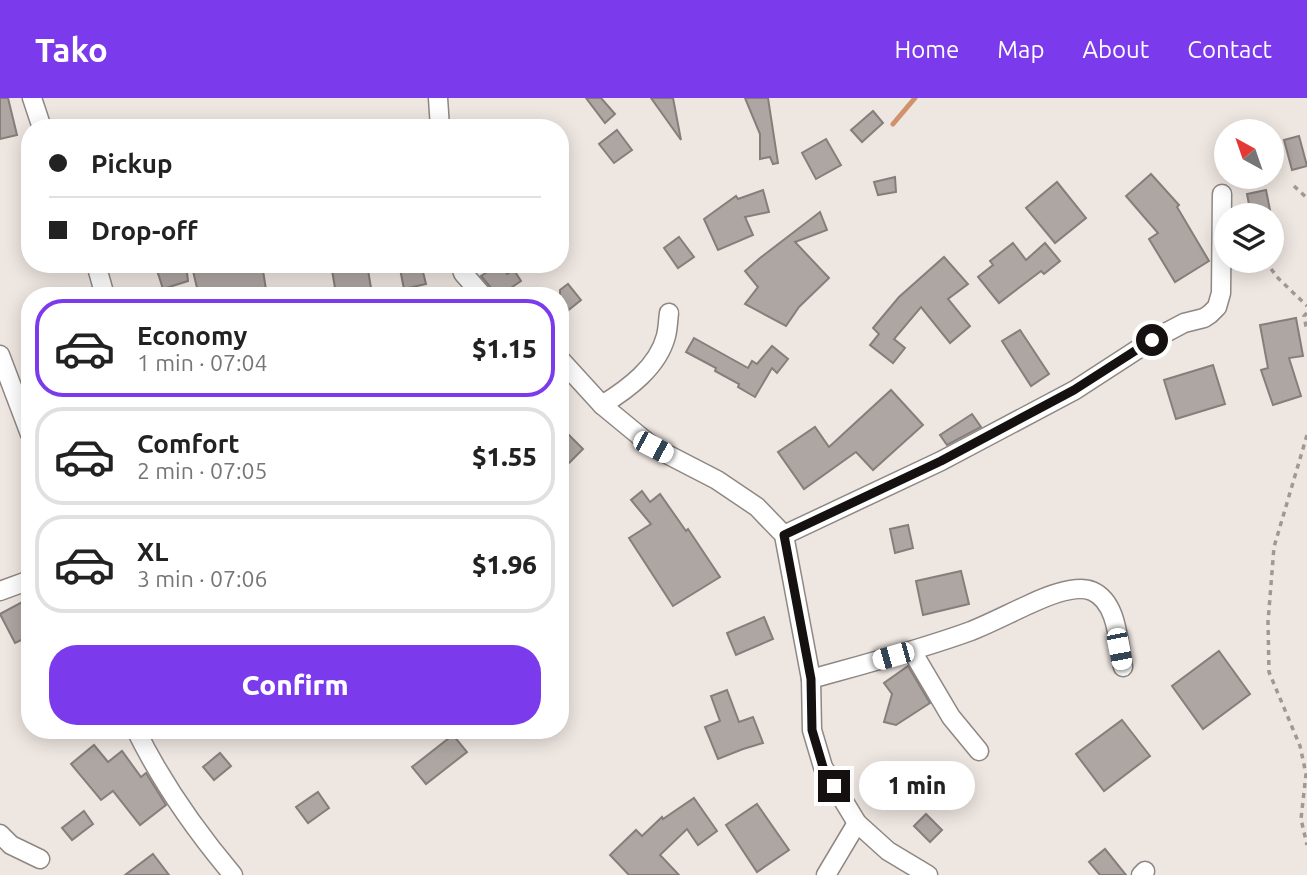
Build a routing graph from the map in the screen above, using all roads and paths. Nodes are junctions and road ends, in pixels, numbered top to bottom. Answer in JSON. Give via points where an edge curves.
{"nodes":[{"id":1,"x":32,"y":98,"type":"edge"},
{"id":2,"x":438,"y":98,"type":"edge"},
{"id":3,"x":39,"y":119,"type":"edge"},
{"id":4,"x":439,"y":119,"type":"edge"},
{"id":5,"x":1294,"y":186,"type":"dead end"},
{"id":6,"x":1222,"y":194,"type":"dead end"},
{"id":7,"x":1307,"y":198,"type":"edge"},
{"id":8,"x":463,"y":273,"type":"edge"},
{"id":9,"x":1274,"y":273,"type":"edge"},
{"id":10,"x":475,"y":287,"type":"edge"},
{"id":11,"x":1307,"y":306,"type":"edge"},
{"id":12,"x":669,"y":313,"type":"dead end"},
{"id":13,"x":1307,"y":313,"type":"edge"},
{"id":14,"x":1307,"y":331,"type":"edge"},
{"id":15,"x":0,"y":355,"type":"edge"},
{"id":16,"x":569,"y":369,"type":"edge"},
{"id":17,"x":602,"y":405,"type":"junction"},
{"id":18,"x":21,"y":410,"type":"edge"},
{"id":19,"x":1307,"y":435,"type":"edge"},
{"id":20,"x":784,"y":535,"type":"junction"},
{"id":21,"x":21,"y":583,"type":"edge"},
{"id":22,"x":0,"y":591,"type":"edge"},
{"id":23,"x":912,"y":650,"type":"junction"},
{"id":24,"x":1123,"y":667,"type":"dead end"},
{"id":25,"x":811,"y":679,"type":"junction"},
{"id":26,"x":140,"y":739,"type":"edge"},
{"id":27,"x":979,"y":751,"type":"dead end"},
{"id":28,"x":857,"y":823,"type":"junction"},
{"id":29,"x":0,"y":834,"type":"edge"},
{"id":30,"x":1307,"y":845,"type":"edge"},
{"id":31,"x":40,"y":859,"type":"dead end"},
{"id":32,"x":233,"y":875,"type":"edge"},
{"id":33,"x":826,"y":875,"type":"edge"},
{"id":34,"x":928,"y":875,"type":"edge"}],
"edges":[{"from":1,"to":3,"type":"street"},
{"from":2,"to":4,"type":"street"},
{"from":5,"to":7,"type":"path"},
{"from":6,"to":20,"type":"street","via":[[1221,293],[1210,314],[1152,340],[1074,390],[941,461]]},
{"from":8,"to":10,"type":"street"},
{"from":9,"to":11,"type":"path"},
{"from":12,"to":17,"type":"street","via":[[666,337],[656,356],[623,392]]},
{"from":13,"to":14,"type":"path"},
{"from":15,"to":18,"type":"street"},
{"from":16,"to":17,"type":"street"},
{"from":17,"to":20,"type":"street","via":[[653,447],[757,507]]},
{"from":19,"to":30,"type":"path","via":[[1274,547],[1268,622],[1269,672],[1300,746],[1306,774],[1301,818]]},
{"from":20,"to":25,"type":"street"},
{"from":21,"to":22,"type":"street"},
{"from":23,"to":24,"type":"street","via":[[974,630],[1048,596],[1090,590],[1112,611]]},
{"from":23,"to":25,"type":"street"},
{"from":23,"to":27,"type":"street","via":[[951,718]]},
{"from":25,"to":28,"type":"street","via":[[812,730],[823,767]]},
{"from":26,"to":32,"type":"street","via":[[182,810]]},
{"from":28,"to":33,"type":"street"},
{"from":28,"to":34,"type":"street","via":[[888,851]]},
{"from":29,"to":31,"type":"street"}]}
